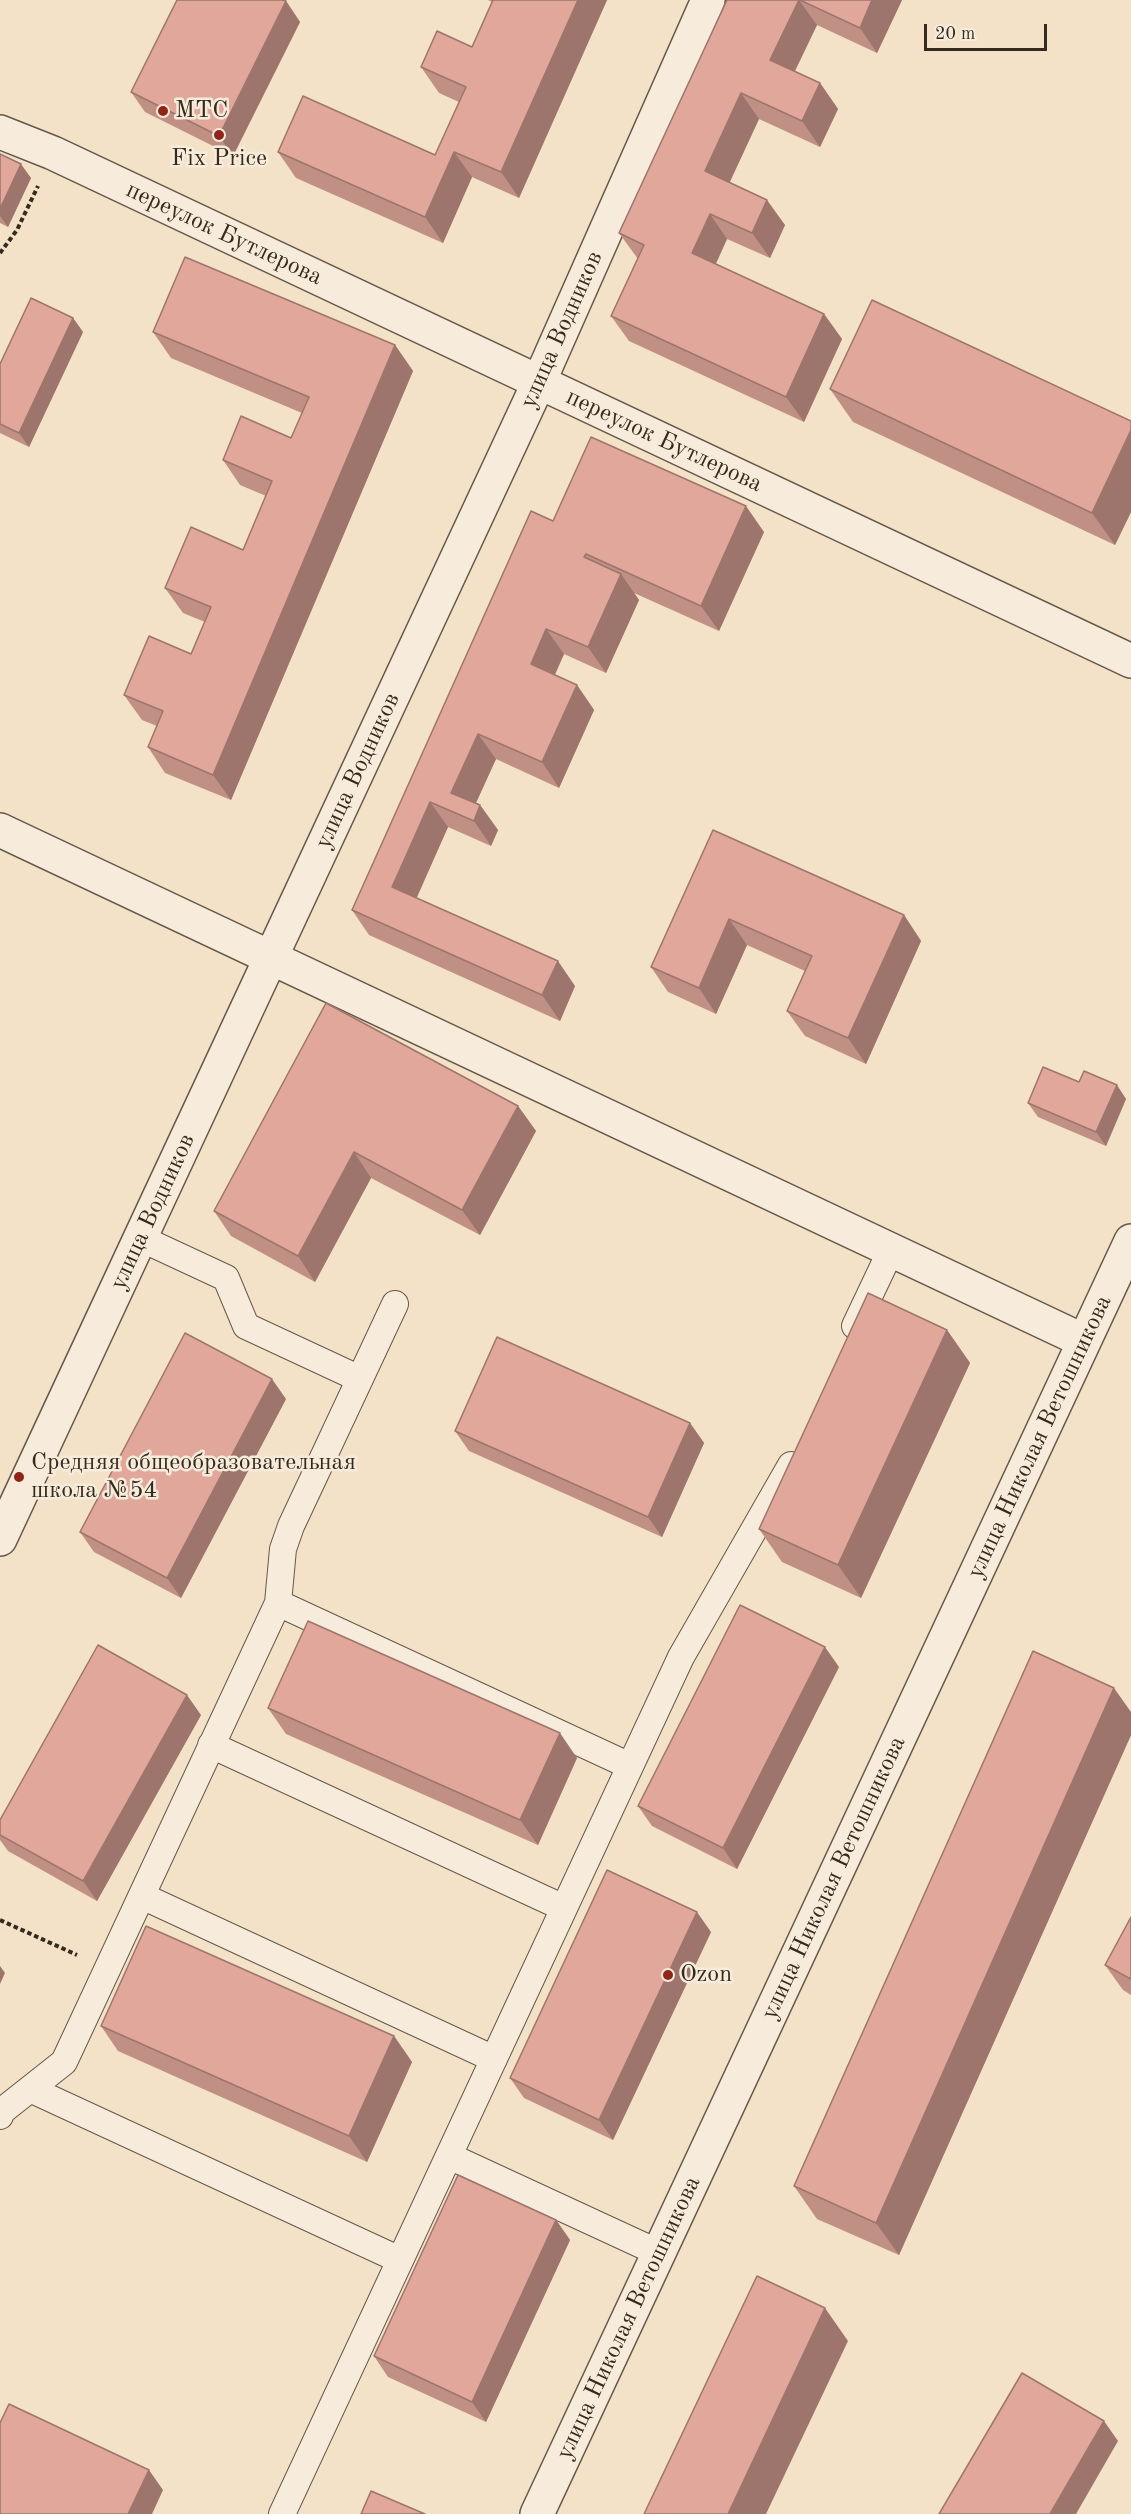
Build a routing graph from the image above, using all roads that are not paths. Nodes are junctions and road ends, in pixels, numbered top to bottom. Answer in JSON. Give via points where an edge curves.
{"nodes":[{"id":1,"x":708,"y":0,"type":"edge"},
{"id":2,"x":0,"y":132,"type":"edge"},
{"id":3,"x":539,"y":382,"type":"junction"},
{"id":4,"x":1131,"y":661,"type":"edge"},
{"id":5,"x":0,"y":830,"type":"edge"},
{"id":6,"x":271,"y":958,"type":"junction"},
{"id":7,"x":140,"y":1239,"type":"junction"},
{"id":8,"x":1131,"y":1241,"type":"edge"},
{"id":9,"x":891,"y":1250,"type":"junction"},
{"id":10,"x":395,"y":1304,"type":"dead end"},
{"id":11,"x":1084,"y":1341,"type":"junction"},
{"id":12,"x":845,"y":1347,"type":"edge"},
{"id":13,"x":360,"y":1379,"type":"junction"},
{"id":14,"x":800,"y":1444,"type":"edge"},
{"id":15,"x":0,"y":1539,"type":"edge"},
{"id":16,"x":278,"y":1603,"type":"junction"},
{"id":17,"x":212,"y":1745,"type":"junction"},
{"id":18,"x":630,"y":1766,"type":"junction"},
{"id":19,"x":142,"y":1896,"type":"junction"},
{"id":20,"x":564,"y":1908,"type":"junction"},
{"id":21,"x":494,"y":2059,"type":"junction"},
{"id":22,"x":30,"y":2089,"type":"junction"},
{"id":23,"x":0,"y":2116,"type":"edge"},
{"id":24,"x":449,"y":2156,"type":"junction"},
{"id":25,"x":659,"y":2253,"type":"junction"},
{"id":26,"x":400,"y":2260,"type":"junction"},
{"id":27,"x":282,"y":2514,"type":"edge"},
{"id":28,"x":537,"y":2514,"type":"edge"}],
"edges":[{"from":1,"to":3,"type":"street","name":"улица Водников"},
{"from":2,"to":3,"type":"street","name":"переулок Бутлерова","via":[[53,153]]},
{"from":3,"to":4,"type":"street","name":"переулок Бутлерова"},
{"from":3,"to":6,"type":"street","name":"улица Водников"},
{"from":5,"to":6,"type":"street"},
{"from":6,"to":7,"type":"street","name":"улица Водников"},
{"from":6,"to":9,"type":"street"},
{"from":7,"to":13,"type":"lane","via":[[226,1278],[246,1326]]},
{"from":7,"to":15,"type":"street","name":"улица Водников"},
{"from":8,"to":11,"type":"street","name":"улица Николая Ветошникова"},
{"from":9,"to":11,"type":"street"},
{"from":9,"to":12,"type":"lane"},
{"from":10,"to":13,"type":"lane"},
{"from":11,"to":25,"type":"street","name":"улица Николая Ветошникова"},
{"from":13,"to":16,"type":"lane","via":[[283,1549]]},
{"from":14,"to":18,"type":"lane","via":[[785,1477],[681,1657]]},
{"from":16,"to":17,"type":"lane"},
{"from":16,"to":18,"type":"lane"},
{"from":17,"to":19,"type":"lane"},
{"from":17,"to":20,"type":"lane"},
{"from":18,"to":20,"type":"lane"},
{"from":19,"to":21,"type":"lane"},
{"from":19,"to":22,"type":"lane","via":[[64,2062]]},
{"from":20,"to":21,"type":"lane"},
{"from":21,"to":24,"type":"lane"},
{"from":22,"to":23,"type":"lane"},
{"from":22,"to":26,"type":"lane"},
{"from":24,"to":25,"type":"lane"},
{"from":24,"to":26,"type":"lane"},
{"from":25,"to":28,"type":"street","name":"улица Николая Ветошникова"},
{"from":26,"to":27,"type":"lane"}]}
